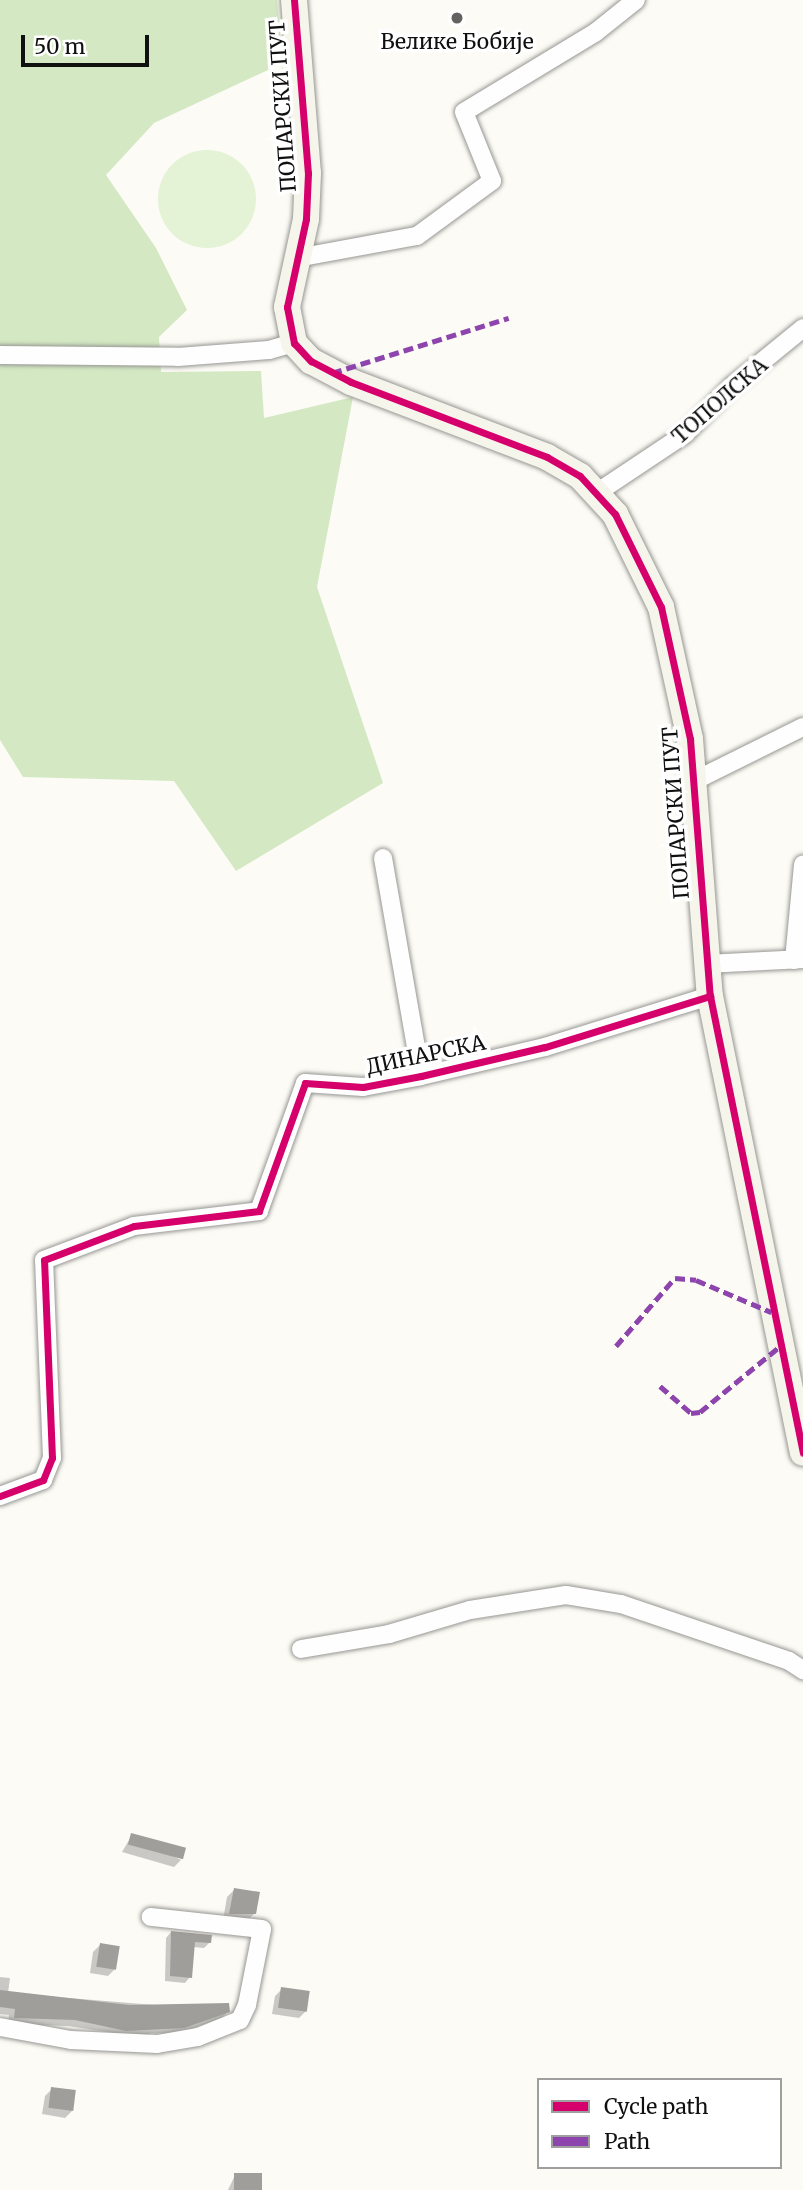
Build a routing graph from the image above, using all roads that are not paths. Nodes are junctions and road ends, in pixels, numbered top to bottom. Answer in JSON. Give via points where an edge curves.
{"nodes":[{"id":1,"x":294,"y":0,"type":"edge"},
{"id":2,"x":636,"y":0,"type":"edge"},
{"id":3,"x":297,"y":258,"type":"junction"},
{"id":4,"x":803,"y":328,"type":"edge"},
{"id":5,"x":293,"y":343,"type":"junction"},
{"id":6,"x":0,"y":355,"type":"edge"},
{"id":7,"x":598,"y":492,"type":"junction"},
{"id":8,"x":803,"y":727,"type":"edge"},
{"id":9,"x":694,"y":781,"type":"junction"},
{"id":10,"x":383,"y":858,"type":"dead end"},
{"id":11,"x":803,"y":864,"type":"edge"},
{"id":12,"x":799,"y":960,"type":"edge"},
{"id":13,"x":706,"y":964,"type":"junction"},
{"id":14,"x":710,"y":996,"type":"junction"},
{"id":15,"x":421,"y":1076,"type":"junction"},
{"id":16,"x":803,"y":1453,"type":"edge"},
{"id":17,"x":0,"y":1496,"type":"edge"},
{"id":18,"x":301,"y":1649,"type":"dead end"},
{"id":19,"x":803,"y":1670,"type":"edge"},
{"id":20,"x":151,"y":1916,"type":"dead end"},
{"id":21,"x":0,"y":2027,"type":"edge"}],
"edges":[{"from":1,"to":3,"type":"street","name":"ПОПАРСКИ ПУТ","via":[[308,173]]},
{"from":2,"to":3,"type":"street","via":[[596,32],[464,112],[492,181],[417,236]]},
{"from":3,"to":5,"type":"street","name":"ПОПАРСКИ ПУТ","via":[[287,307]]},
{"from":4,"to":7,"type":"street","name":"ТОПОЛСКА","via":[[732,386],[685,434]]},
{"from":5,"to":6,"type":"street","via":[[270,350],[178,357]]},
{"from":5,"to":7,"type":"street","name":"ПОПАРСКИ ПУТ","via":[[332,373],[547,457]]},
{"from":7,"to":9,"type":"street","name":"ПОПАРСКИ ПУТ","via":[[637,553],[667,624],[685,703]]},
{"from":8,"to":9,"type":"street"},
{"from":9,"to":13,"type":"street","name":"ПОПАРСКИ ПУТ"},
{"from":10,"to":15,"type":"street"},
{"from":11,"to":12,"type":"street"},
{"from":12,"to":13,"type":"street"},
{"from":13,"to":14,"type":"street","name":"ПОПАРСКИ ПУТ"},
{"from":14,"to":15,"type":"street","name":"ДИНАРСКА","via":[[545,1047]]},
{"from":14,"to":16,"type":"street","name":"ПОПАРСКИ ПУТ"},
{"from":15,"to":17,"type":"street","name":"ДИНАРСКА","via":[[363,1087],[305,1083],[259,1211],[134,1226],[44,1260],[52,1458],[43,1480]]},
{"from":18,"to":19,"type":"street","via":[[389,1634],[470,1610],[566,1595],[621,1604],[789,1661]]},
{"from":20,"to":21,"type":"street","via":[[261,1929],[247,2005],[234,2025],[198,2038],[130,2045]]}]}
